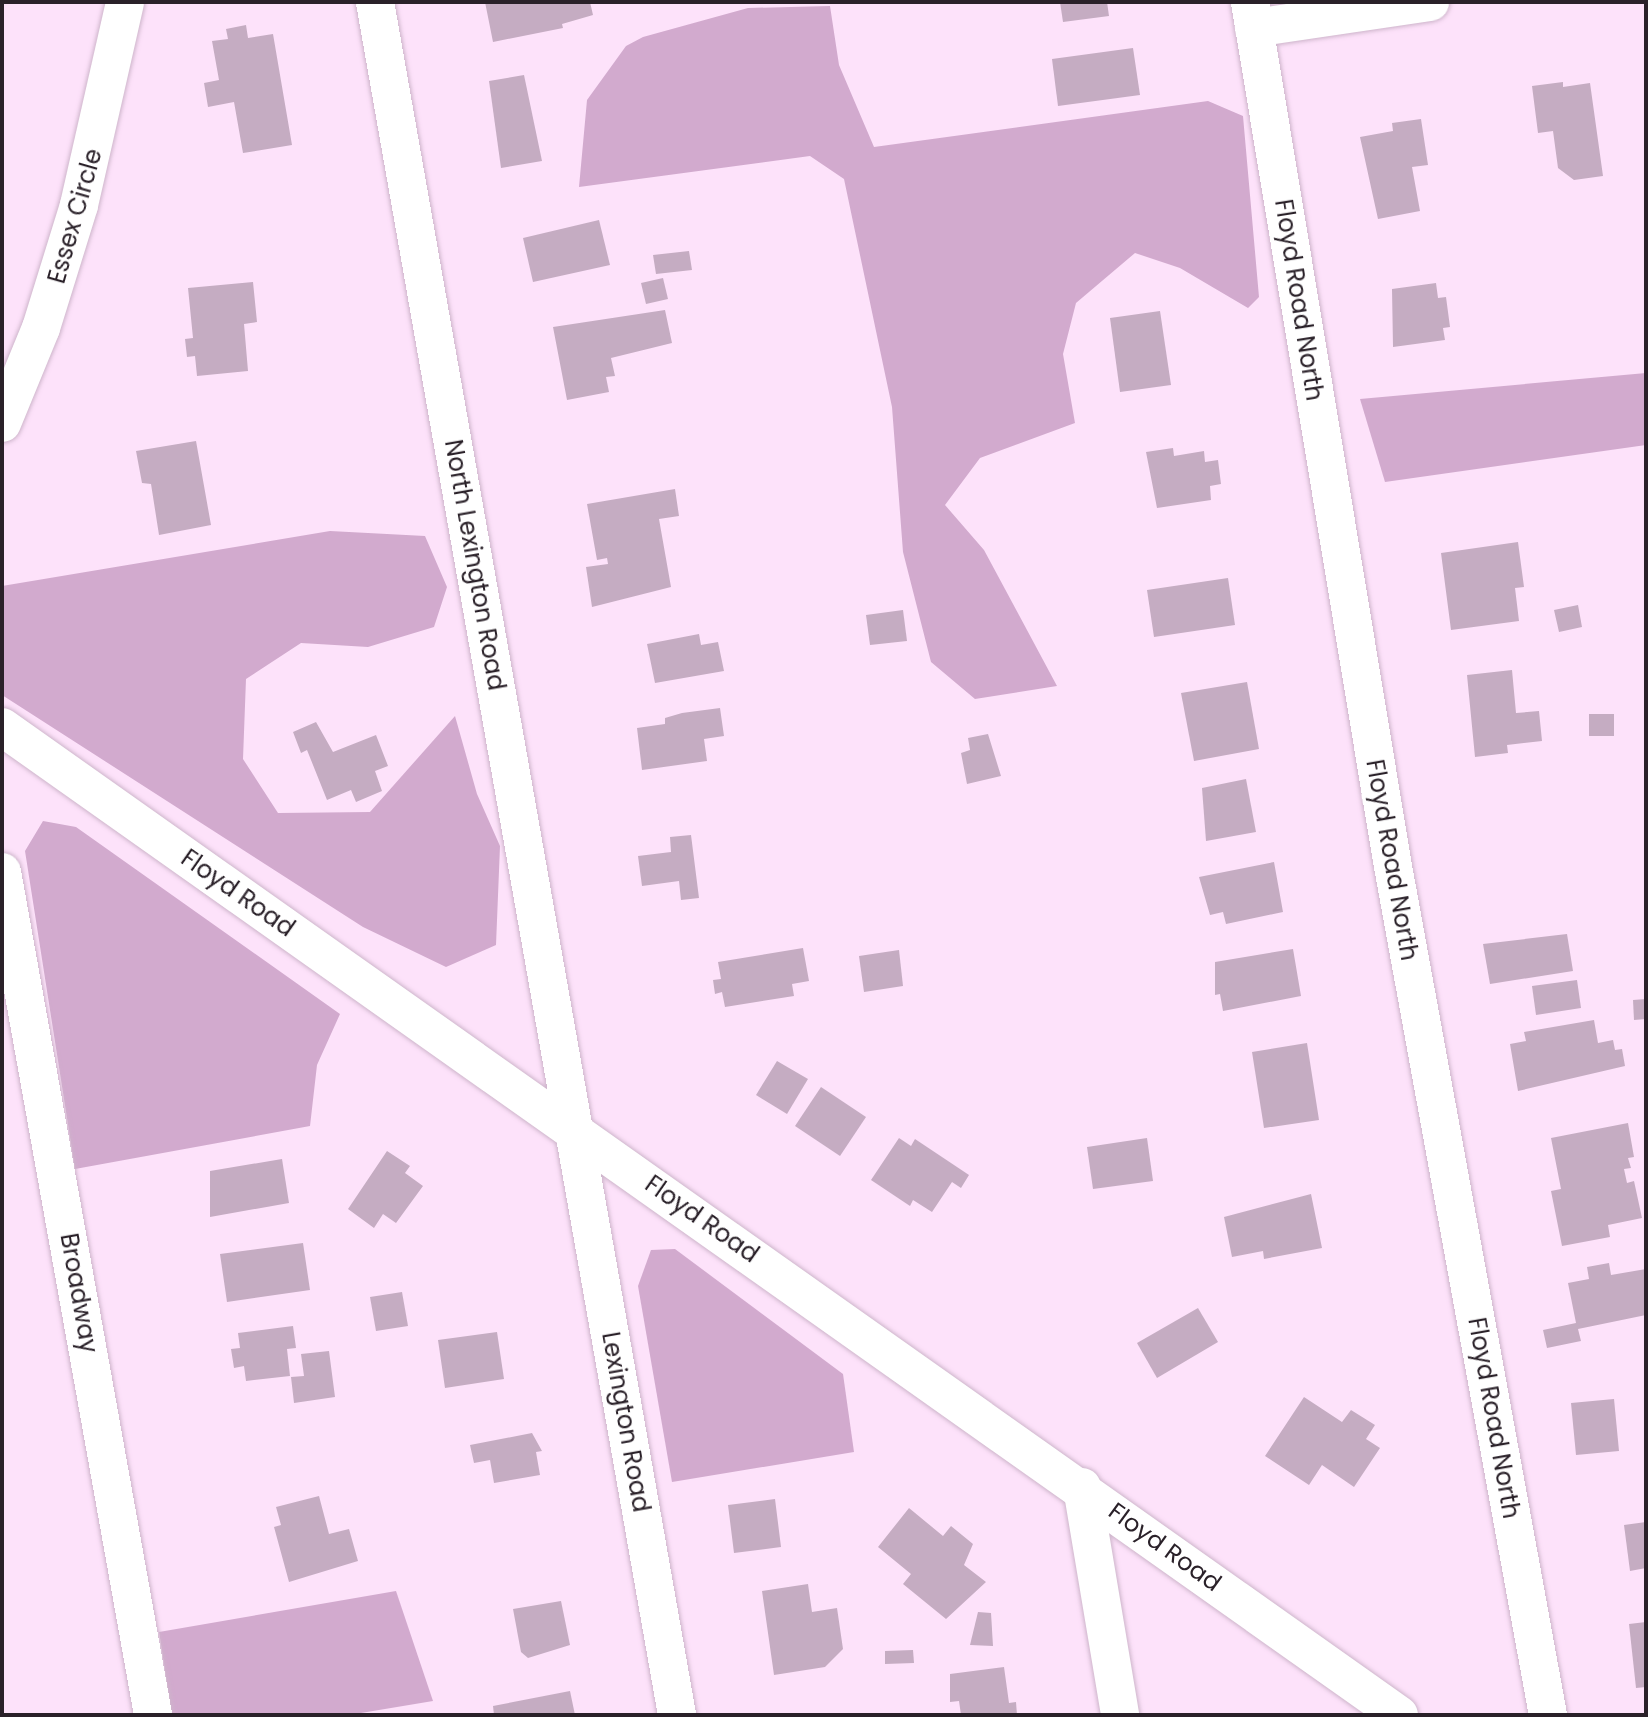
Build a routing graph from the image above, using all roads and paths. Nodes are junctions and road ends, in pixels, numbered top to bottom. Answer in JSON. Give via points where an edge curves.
{"nodes":[{"id":1,"x":125,"y":2,"type":"edge"},
{"id":2,"x":375,"y":2,"type":"edge"},
{"id":3,"x":1430,"y":2,"type":"edge"},
{"id":4,"x":1252,"y":15,"type":"edge"},
{"id":5,"x":2,"y":423,"type":"edge"},
{"id":6,"x":2,"y":727,"type":"edge"},
{"id":7,"x":2,"y":872,"type":"edge"},
{"id":8,"x":575,"y":1128,"type":"junction"},
{"id":9,"x":1082,"y":1487,"type":"junction"},
{"id":10,"x":153,"y":1715,"type":"edge"},
{"id":11,"x":677,"y":1715,"type":"edge"},
{"id":12,"x":1120,"y":1715,"type":"edge"},
{"id":13,"x":1399,"y":1715,"type":"edge"},
{"id":14,"x":1548,"y":1715,"type":"edge"}],
"edges":[{"from":1,"to":5,"type":"street","name":"Essex Circle","via":[[79,205],[41,328]]},
{"from":2,"to":8,"type":"street","name":"North Lexington Road"},
{"from":3,"to":4,"type":"street"},
{"from":4,"to":14,"type":"street","name":"Floyd Road North","via":[[1392,861]]},
{"from":6,"to":8,"type":"street","name":"Floyd Road"},
{"from":7,"to":10,"type":"street","name":"Broadway"},
{"from":8,"to":9,"type":"street","name":"Floyd Road"},
{"from":8,"to":11,"type":"street","name":"Lexington Road"},
{"from":9,"to":12,"type":"street"},
{"from":9,"to":13,"type":"street","name":"Floyd Road"}]}
